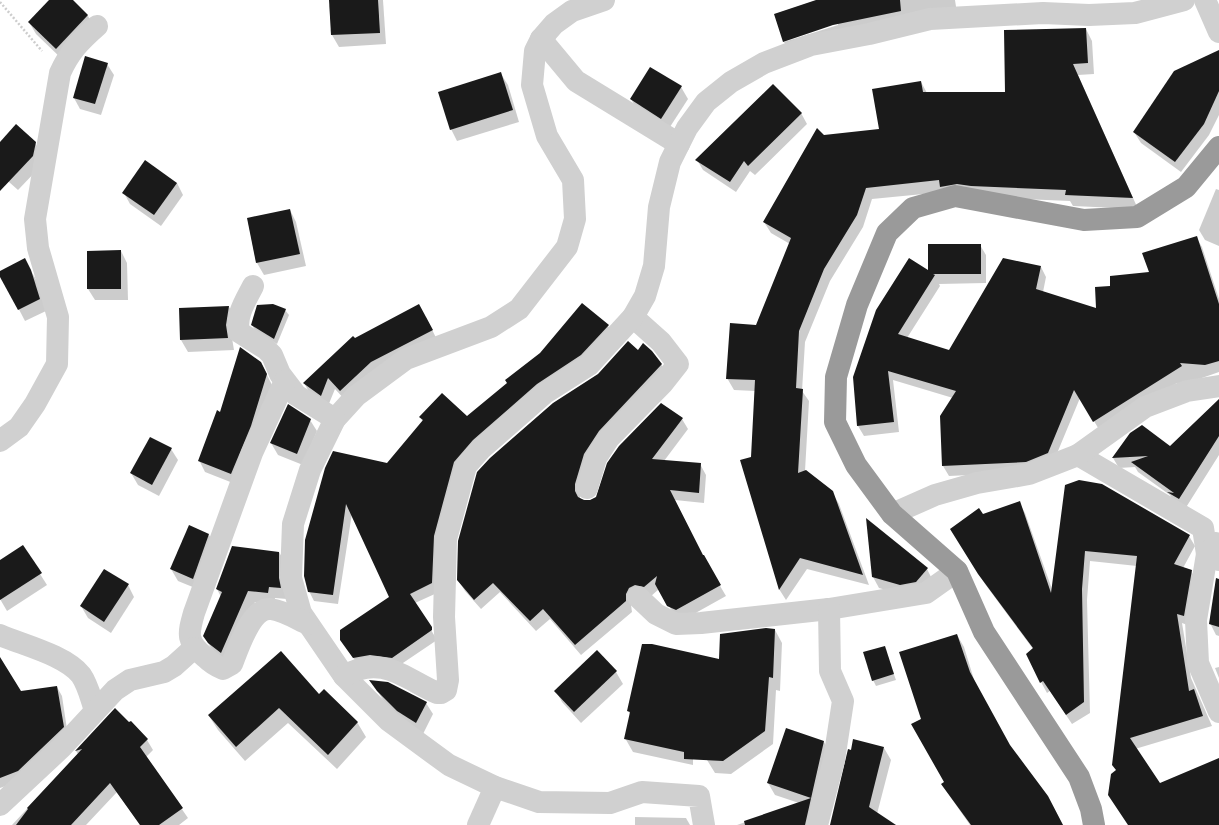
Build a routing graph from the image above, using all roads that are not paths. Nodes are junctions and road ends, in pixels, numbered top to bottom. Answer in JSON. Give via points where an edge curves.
{"nodes":[{"id":1,"x":604,"y":0,"type":"edge"},
{"id":2,"x":1184,"y":0,"type":"edge"},
{"id":3,"x":1204,"y":0,"type":"edge"},
{"id":4,"x":97,"y":26,"type":"dead end"},
{"id":5,"x":1219,"y":32,"type":"edge"},
{"id":6,"x":541,"y":39,"type":"junction"},
{"id":7,"x":679,"y":144,"type":"junction"},
{"id":8,"x":1219,"y":147,"type":"edge"},
{"id":9,"x":253,"y":286,"type":"dead end"},
{"id":10,"x":633,"y":317,"type":"junction"},
{"id":11,"x":285,"y":381,"type":"junction"},
{"id":12,"x":1219,"y":386,"type":"edge"},
{"id":13,"x":335,"y":419,"type":"junction"},
{"id":14,"x":0,"y":441,"type":"edge"},
{"id":15,"x":1078,"y":455,"type":"junction"},
{"id":16,"x":587,"y":488,"type":"dead end"},
{"id":17,"x":892,"y":514,"type":"junction"},
{"id":18,"x":1215,"y":551,"type":"edge"},
{"id":19,"x":956,"y":570,"type":"junction"},
{"id":20,"x":638,"y":597,"type":"dead end"},
{"id":21,"x":829,"y":609,"type":"junction"},
{"id":22,"x":308,"y":624,"type":"junction"},
{"id":23,"x":0,"y":635,"type":"edge"},
{"id":24,"x":194,"y":648,"type":"junction"},
{"id":25,"x":344,"y":676,"type":"junction"},
{"id":26,"x":96,"y":710,"type":"junction"},
{"id":27,"x":1219,"y":712,"type":"edge"},
{"id":28,"x":495,"y":787,"type":"junction"},
{"id":29,"x":0,"y":805,"type":"edge"},
{"id":30,"x":478,"y":825,"type":"edge"},
{"id":31,"x":704,"y":825,"type":"edge"},
{"id":32,"x":817,"y":825,"type":"edge"},
{"id":33,"x":1094,"y":825,"type":"edge"}],
"edges":[{"from":1,"to":6,"type":"street","via":[[572,11],[554,24]]},
{"from":2,"to":7,"type":"street","via":[[1135,13],[1043,13],[930,19],[810,45],[764,63],[731,82],[706,102]]},
{"from":3,"to":5,"type":"street"},
{"from":4,"to":14,"type":"street","via":[[76,45],[60,73],[35,219],[38,248],[58,317],[57,364],[35,404],[18,427]]},
{"from":6,"to":7,"type":"street","via":[[576,80]]},
{"from":6,"to":13,"type":"street","via":[[535,51],[532,85],[547,136],[573,180],[575,219],[567,247],[518,309],[491,327],[406,359],[356,396]]},
{"from":7,"to":10,"type":"street","via":[[670,162],[659,207],[654,266],[645,296]]},
{"from":8,"to":17,"type":"highway","via":[[1186,187],[1137,217],[1084,220],[955,196],[913,208],[887,233],[857,305],[836,377],[835,422],[856,465]]},
{"from":9,"to":11,"type":"street","via":[[240,313],[239,332],[272,354]]},
{"from":10,"to":16,"type":"street","via":[[661,342],[678,364],[610,438],[596,458]]},
{"from":10,"to":25,"type":"street","via":[[589,365],[544,393],[466,466],[446,539],[446,690],[436,693],[402,673],[388,670],[364,667]]},
{"from":11,"to":13,"type":"street","via":[[296,395]]},
{"from":11,"to":24,"type":"street","via":[[252,453],[194,613],[189,639]]},
{"from":12,"to":15,"type":"street","via":[[1187,391],[1145,407]]},
{"from":13,"to":22,"type":"street","via":[[310,470],[293,524],[291,578],[301,613]]},
{"from":15,"to":17,"type":"street","via":[[1029,474],[977,483],[935,495]]},
{"from":15,"to":18,"type":"street","via":[[1203,528]]},
{"from":17,"to":19,"type":"highway"},
{"from":18,"to":27,"type":"street","via":[[1196,620],[1198,663]]},
{"from":19,"to":21,"type":"street","via":[[926,593]]},
{"from":19,"to":33,"type":"highway","via":[[984,632],[1079,777]]},
{"from":20,"to":21,"type":"street","via":[[656,614],[676,624]]},
{"from":21,"to":32,"type":"street","via":[[830,670],[843,701],[834,760]]},
{"from":22,"to":24,"type":"street","via":[[270,609],[263,610],[256,614],[248,627],[228,668],[218,667]]},
{"from":22,"to":25,"type":"street"},
{"from":23,"to":26,"type":"street","via":[[57,658],[72,667],[81,676]]},
{"from":24,"to":26,"type":"street","via":[[164,672],[130,680],[114,690]]},
{"from":25,"to":28,"type":"street","via":[[389,721],[449,764]]},
{"from":26,"to":29,"type":"street","via":[[61,748]]},
{"from":28,"to":30,"type":"street"},
{"from":28,"to":31,"type":"street","via":[[539,802],[610,803],[642,792],[699,796]]}]}
